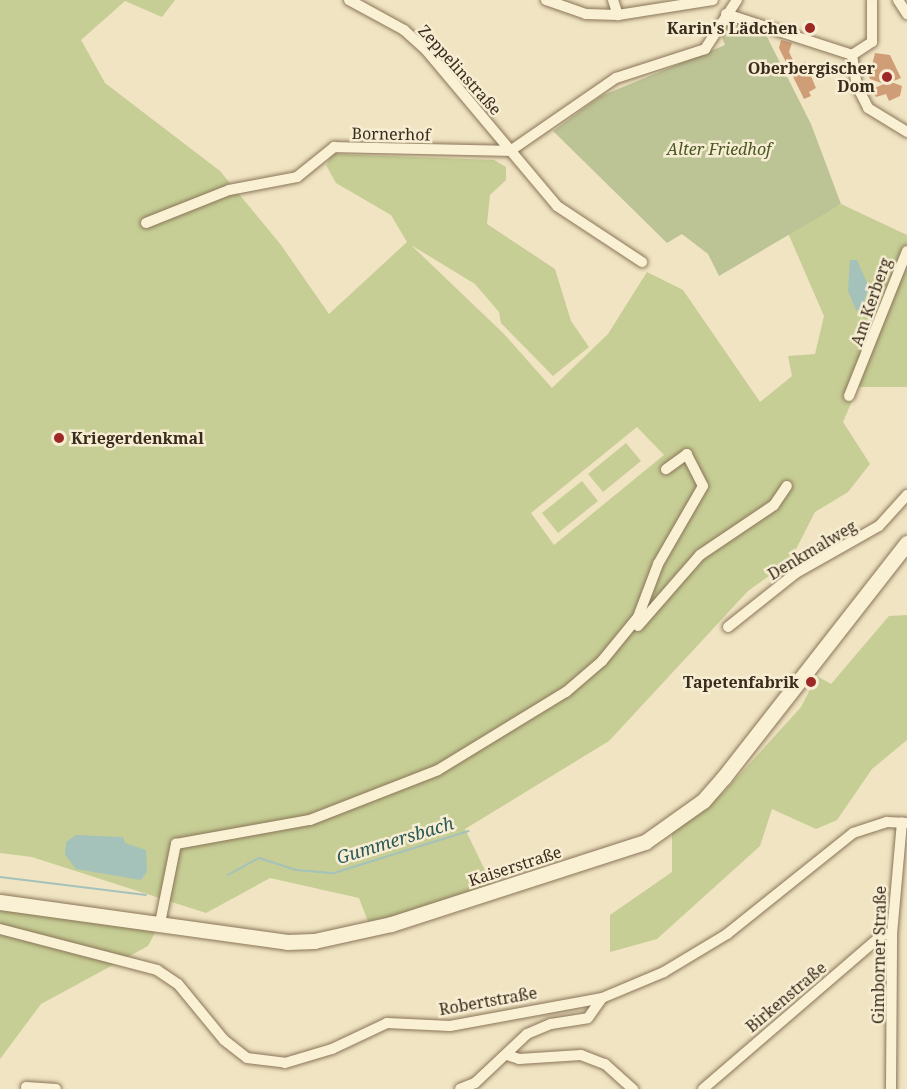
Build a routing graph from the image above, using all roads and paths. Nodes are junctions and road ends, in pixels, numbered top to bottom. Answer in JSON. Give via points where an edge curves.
{"nodes":[{"id":1,"x":349,"y":0,"type":"edge"},
{"id":2,"x":546,"y":0,"type":"edge"},
{"id":3,"x":613,"y":0,"type":"edge"},
{"id":4,"x":713,"y":0,"type":"edge"},
{"id":5,"x":737,"y":0,"type":"edge"},
{"id":6,"x":872,"y":0,"type":"edge"},
{"id":7,"x":898,"y":0,"type":"edge"},
{"id":8,"x":726,"y":14,"type":"junction"},
{"id":9,"x":907,"y":14,"type":"edge"},
{"id":10,"x":618,"y":15,"type":"junction"},
{"id":11,"x":852,"y":55,"type":"junction"},
{"id":12,"x":907,"y":132,"type":"edge"},
{"id":13,"x":510,"y":151,"type":"junction"},
{"id":14,"x":146,"y":222,"type":"dead end"},
{"id":15,"x":907,"y":251,"type":"edge"},
{"id":16,"x":642,"y":262,"type":"dead end"},
{"id":17,"x":849,"y":396,"type":"dead end"},
{"id":18,"x":666,"y":469,"type":"dead end"},
{"id":19,"x":787,"y":486,"type":"dead end"},
{"id":20,"x":907,"y":495,"type":"edge"},
{"id":21,"x":907,"y":543,"type":"edge"},
{"id":22,"x":728,"y":627,"type":"dead end"},
{"id":23,"x":626,"y":637,"type":"junction"},
{"id":24,"x":905,"y":823,"type":"edge"},
{"id":25,"x":0,"y":902,"type":"edge"},
{"id":26,"x":160,"y":923,"type":"junction"},
{"id":27,"x":0,"y":928,"type":"edge"},
{"id":28,"x":892,"y":934,"type":"junction"},
{"id":29,"x":602,"y":998,"type":"junction"},
{"id":30,"x":507,"y":1055,"type":"junction"},
{"id":31,"x":26,"y":1087,"type":"dead end"},
{"id":32,"x":56,"y":1089,"type":"edge"},
{"id":33,"x":460,"y":1089,"type":"edge"},
{"id":34,"x":633,"y":1089,"type":"edge"},
{"id":35,"x":703,"y":1089,"type":"edge"},
{"id":36,"x":891,"y":1089,"type":"edge"}],
"edges":[{"from":1,"to":13,"type":"street","name":"Zeppelinstraße","via":[[404,30],[427,51]]},
{"from":2,"to":10,"type":"street","via":[[586,14]]},
{"from":3,"to":10,"type":"street"},
{"from":4,"to":10,"type":"street"},
{"from":5,"to":8,"type":"street"},
{"from":6,"to":11,"type":"street","via":[[872,42]]},
{"from":7,"to":9,"type":"street"},
{"from":8,"to":11,"type":"street"},
{"from":8,"to":13,"type":"street","via":[[705,50],[616,78]]},
{"from":11,"to":12,"type":"street","via":[[857,86],[868,108]]},
{"from":13,"to":14,"type":"street","name":"Bornerhof","via":[[334,147],[297,177],[229,190]]},
{"from":13,"to":16,"type":"street","via":[[557,206]]},
{"from":15,"to":17,"type":"street","name":"Am Kerberg"},
{"from":18,"to":23,"type":"street","via":[[687,454],[703,486],[658,564]]},
{"from":19,"to":23,"type":"street","via":[[774,505],[700,555]]},
{"from":20,"to":22,"type":"street","name":"Denkmalweg","via":[[879,526],[796,573]]},
{"from":21,"to":26,"type":"street","name":"Kaiserstraße","via":[[703,801],[645,842],[345,937],[287,942]]},
{"from":23,"to":26,"type":"street","via":[[566,692],[438,770],[310,820],[176,843]]},
{"from":24,"to":28,"type":"street","name":"Gimborner Straße"},
{"from":24,"to":29,"type":"street","name":"Robertstraße","via":[[853,833],[727,934],[664,972]]},
{"from":25,"to":26,"type":"street","name":"Kaiserstraße"},
{"from":27,"to":29,"type":"street","name":"Robertstraße","via":[[157,970],[178,984],[224,1040],[248,1058],[285,1063],[332,1049],[387,1023],[450,1026]]},
{"from":28,"to":35,"type":"street","name":"Birkenstraße","via":[[883,934]]},
{"from":28,"to":36,"type":"street","name":"Gimborner Straße"},
{"from":29,"to":30,"type":"street","via":[[594,1014],[540,1028]]},
{"from":30,"to":33,"type":"street"},
{"from":30,"to":34,"type":"street","via":[[519,1059],[580,1055],[605,1064]]},
{"from":31,"to":32,"type":"street"}]}
